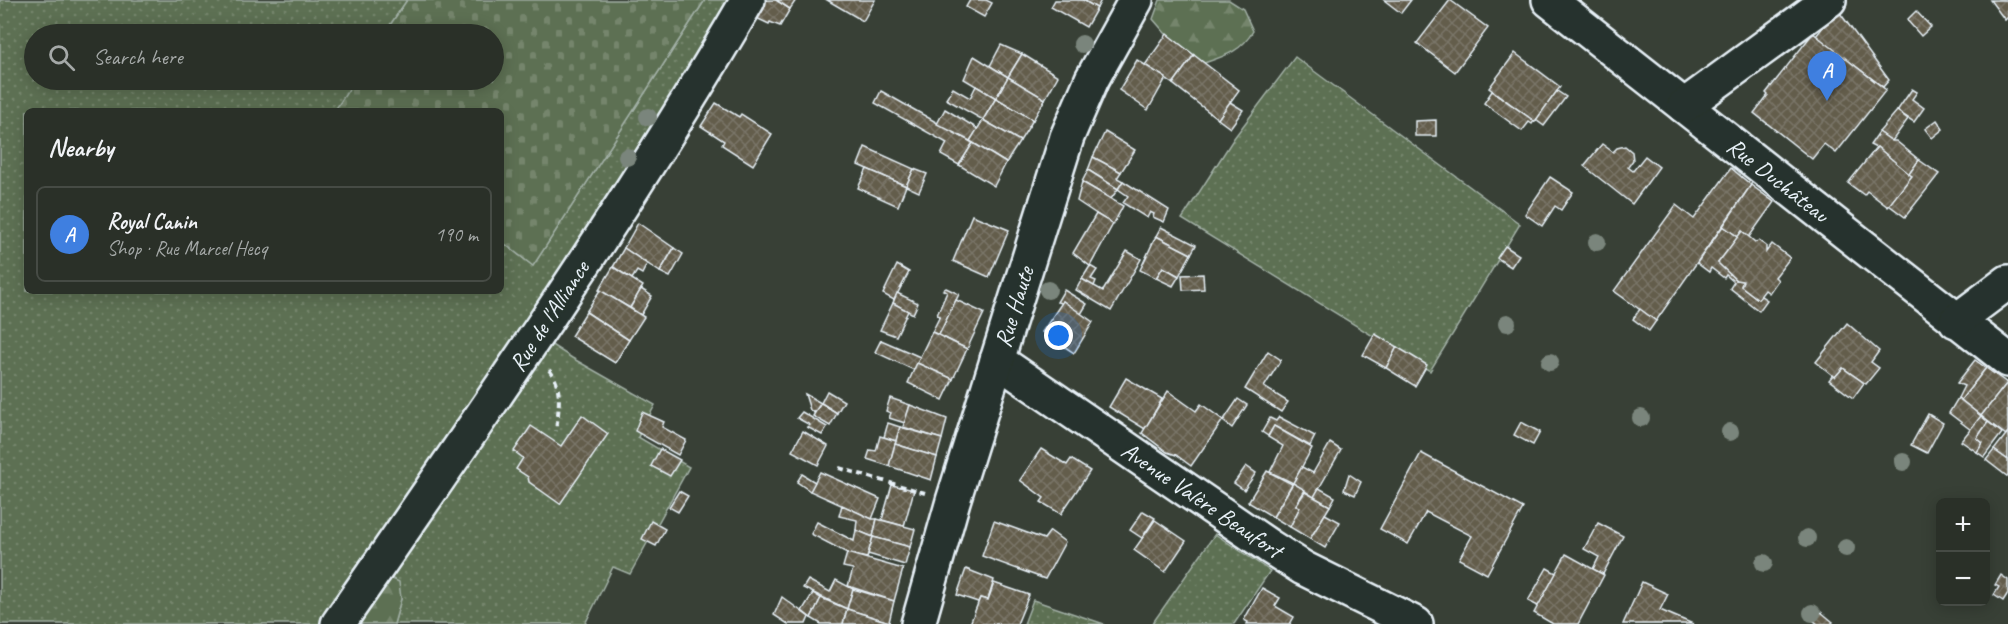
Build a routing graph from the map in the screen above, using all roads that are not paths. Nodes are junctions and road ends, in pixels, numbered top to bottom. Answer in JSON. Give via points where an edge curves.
{"nodes":[{"id":1,"x":748,"y":0,"type":"edge"},
{"id":2,"x":1136,"y":0,"type":"edge"},
{"id":3,"x":1549,"y":0,"type":"edge"},
{"id":4,"x":1829,"y":0,"type":"edge"},
{"id":5,"x":1684,"y":106,"type":"junction"},
{"id":6,"x":2008,"y":282,"type":"edge"},
{"id":7,"x":1956,"y":321,"type":"junction"},
{"id":8,"x":997,"y":360,"type":"junction"},
{"id":9,"x":2008,"y":360,"type":"edge"},
{"id":10,"x":338,"y":624,"type":"edge"},
{"id":11,"x":918,"y":624,"type":"edge"},
{"id":12,"x":1416,"y":624,"type":"edge"}],
"edges":[{"from":1,"to":10,"type":"street","name":"Rue de l'Alliance","via":[[676,123],[526,351]]},
{"from":2,"to":8,"type":"street","name":"Rue Haute","via":[[1092,79],[1067,137]]},
{"from":3,"to":5,"type":"street","name":"Rue Duchâteau"},
{"from":4,"to":5,"type":"street"},
{"from":5,"to":7,"type":"street","name":"Rue Duchâteau"},
{"from":6,"to":7,"type":"street"},
{"from":7,"to":9,"type":"street","name":"Rue Duchâteau"},
{"from":8,"to":11,"type":"street","name":"Rue Haute"},
{"from":8,"to":12,"type":"street","name":"Avenue Valère Beaufort","via":[[1303,568]]}]}
